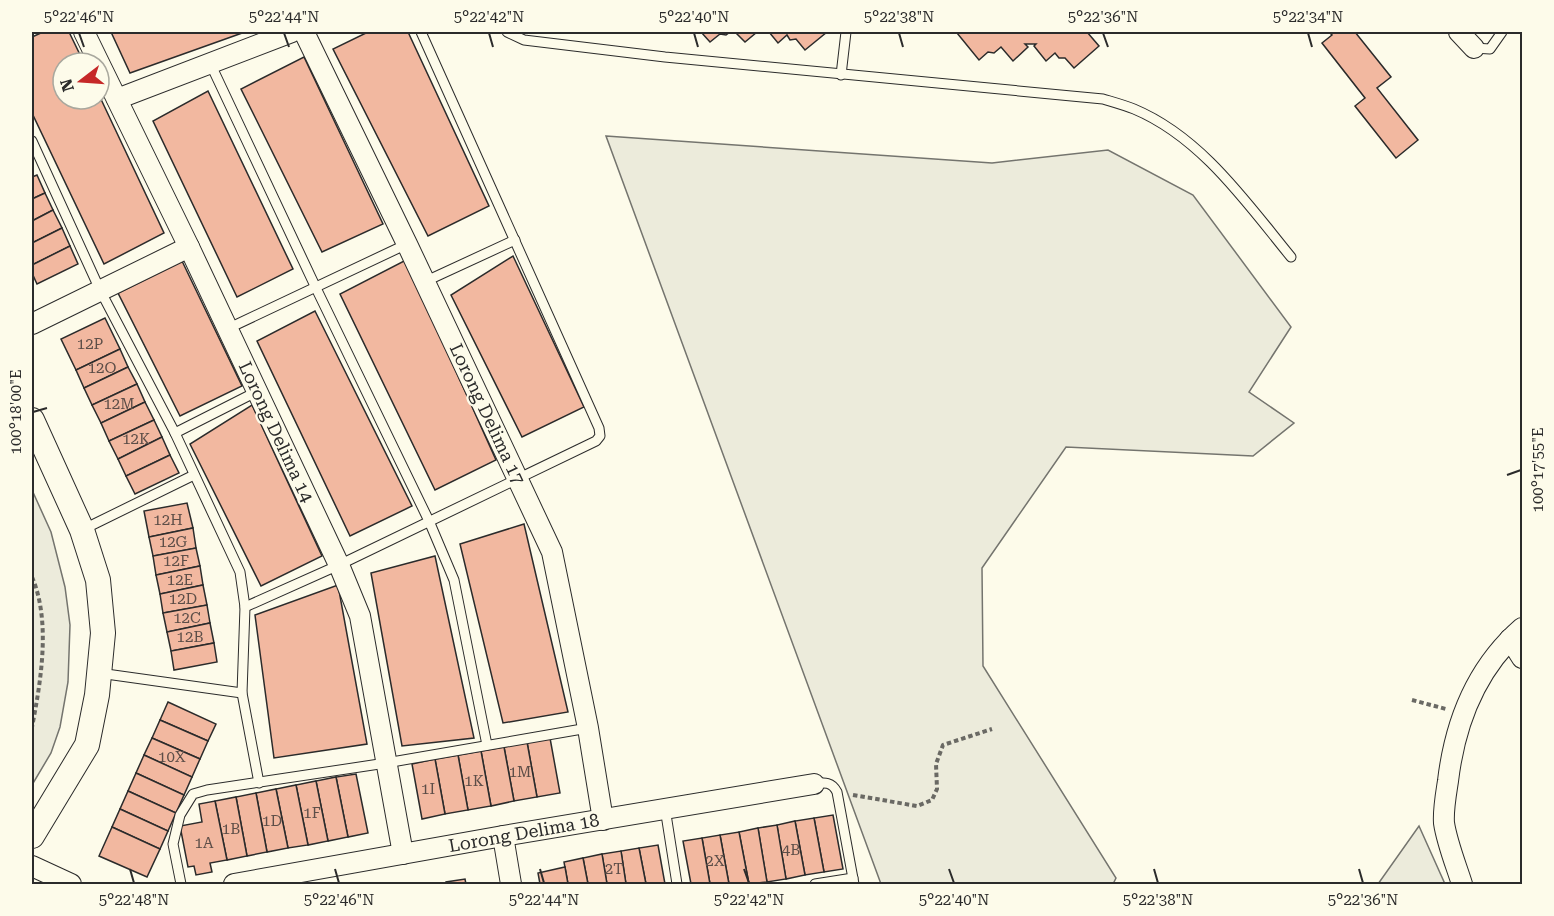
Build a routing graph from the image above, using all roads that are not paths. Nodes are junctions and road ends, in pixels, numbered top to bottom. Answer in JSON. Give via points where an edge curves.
{"nodes":[{"id":1,"x":84,"y":32,"type":"edge"},
{"id":2,"x":292,"y":32,"type":"edge"},
{"id":3,"x":304,"y":32,"type":"edge"},
{"id":4,"x":422,"y":32,"type":"edge"},
{"id":5,"x":507,"y":32,"type":"edge"},
{"id":6,"x":846,"y":32,"type":"edge"},
{"id":7,"x":1459,"y":32,"type":"edge"},
{"id":8,"x":1502,"y":32,"type":"edge"},
{"id":9,"x":1474,"y":48,"type":"joint"},
{"id":10,"x":210,"y":63,"type":"junction"},
{"id":11,"x":841,"y":75,"type":"junction"},
{"id":12,"x":117,"y":99,"type":"junction"},
{"id":13,"x":32,"y":141,"type":"edge"},
{"id":14,"x":515,"y":240,"type":"junction"},
{"id":15,"x":407,"y":244,"type":"junction"},
{"id":16,"x":189,"y":247,"type":"junction"},
{"id":17,"x":1291,"y":256,"type":"dead end"},
{"id":18,"x":424,"y":282,"type":"junction"},
{"id":19,"x":316,"y":288,"type":"junction"},
{"id":20,"x":100,"y":290,"type":"junction"},
{"id":21,"x":32,"y":324,"type":"edge"},
{"id":22,"x":227,"y":329,"type":"junction"},
{"id":23,"x":256,"y":392,"type":"junction"},
{"id":24,"x":32,"y":420,"type":"edge"},
{"id":25,"x":175,"y":433,"type":"junction"},
{"id":26,"x":36,"y":445,"type":"edge"},
{"id":27,"x":194,"y":475,"type":"junction"},
{"id":28,"x":518,"y":478,"type":"junction"},
{"id":29,"x":429,"y":521,"type":"junction"},
{"id":30,"x":82,"y":530,"type":"junction"},
{"id":31,"x":339,"y":565,"type":"junction"},
{"id":32,"x":245,"y":607,"type":"junction"},
{"id":33,"x":1516,"y":633,"type":"edge"},
{"id":34,"x":1522,"y":658,"type":"edge"},
{"id":35,"x":99,"y":673,"type":"junction"},
{"id":36,"x":242,"y":693,"type":"junction"},
{"id":37,"x":588,"y":728,"type":"junction"},
{"id":38,"x":487,"y":745,"type":"junction"},
{"id":39,"x":386,"y":763,"type":"junction"},
{"id":40,"x":259,"y":783,"type":"junction"},
{"id":41,"x":814,"y":784,"type":"joint"},
{"id":42,"x":664,"y":808,"type":"junction"},
{"id":43,"x":603,"y":819,"type":"junction"},
{"id":44,"x":32,"y":836,"type":"edge"},
{"id":45,"x":503,"y":836,"type":"junction"},
{"id":46,"x":403,"y":854,"type":"junction"},
{"id":47,"x":32,"y":866,"type":"edge"},
{"id":48,"x":298,"y":879,"type":"edge"},
{"id":49,"x":854,"y":881,"type":"edge"},
{"id":50,"x":70,"y":885,"type":"edge"},
{"id":51,"x":181,"y":885,"type":"edge"},
{"id":52,"x":234,"y":885,"type":"edge"},
{"id":53,"x":511,"y":885,"type":"edge"},
{"id":54,"x":677,"y":885,"type":"edge"},
{"id":55,"x":815,"y":885,"type":"edge"},
{"id":56,"x":1462,"y":885,"type":"edge"}],
"edges":[{"from":1,"to":12,"type":"street","name":"Lorong Delima 14"},
{"from":2,"to":10,"type":"street"},
{"from":3,"to":15,"type":"street","name":"Lorong Delima 17"},
{"from":4,"to":14,"type":"lane"},
{"from":5,"to":11,"type":"lane","via":[[524,40]]},
{"from":6,"to":11,"type":"lane"},
{"from":7,"to":9,"type":"street"},
{"from":8,"to":9,"type":"lane","via":[[1490,50]]},
{"from":10,"to":12,"type":"street"},
{"from":10,"to":19,"type":"lane"},
{"from":11,"to":17,"type":"lane","via":[[1103,99],[1133,109],[1175,132],[1196,149],[1236,189]]},
{"from":12,"to":16,"type":"street","name":"Lorong Delima 14"},
{"from":13,"to":20,"type":"lane"},
{"from":14,"to":18,"type":"lane"},
{"from":14,"to":28,"type":"lane","via":[[600,436]]},
{"from":15,"to":18,"type":"street","name":"Lorong Delima 17"},
{"from":15,"to":19,"type":"lane"},
{"from":16,"to":20,"type":"street"},
{"from":16,"to":22,"type":"street","name":"Lorong Delima 14"},
{"from":18,"to":28,"type":"street","name":"Lorong Delima 17"},
{"from":19,"to":22,"type":"lane"},
{"from":19,"to":29,"type":"lane"},
{"from":20,"to":21,"type":"street"},
{"from":20,"to":25,"type":"lane"},
{"from":22,"to":23,"type":"street","name":"Lorong Delima 14"},
{"from":23,"to":25,"type":"lane"},
{"from":23,"to":31,"type":"street","name":"Lorong Delima 14"},
{"from":24,"to":26,"type":"street"},
{"from":25,"to":27,"type":"lane"},
{"from":26,"to":30,"type":"street"},
{"from":27,"to":30,"type":"lane"},
{"from":27,"to":32,"type":"lane","via":[[240,572]]},
{"from":28,"to":29,"type":"lane"},
{"from":28,"to":37,"type":"street","name":"Lorong Delima 17","via":[[552,552]]},
{"from":29,"to":31,"type":"lane"},
{"from":29,"to":38,"type":"lane","via":[[454,580]]},
{"from":30,"to":35,"type":"street","via":[[98,580],[103,633]]},
{"from":31,"to":32,"type":"lane"},
{"from":31,"to":39,"type":"street","name":"Lorong Delima 14","via":[[360,616]]},
{"from":32,"to":36,"type":"lane"},
{"from":33,"to":34,"type":"street"},
{"from":33,"to":56,"type":"street","via":[[1480,678],[1462,713],[1451,751],[1444,822]]},
{"from":35,"to":36,"type":"lane"},
{"from":35,"to":44,"type":"street","via":[[87,745]]},
{"from":36,"to":40,"type":"lane"},
{"from":37,"to":38,"type":"lane"},
{"from":37,"to":43,"type":"street","name":"Lorong Delima 17"},
{"from":38,"to":39,"type":"lane"},
{"from":39,"to":40,"type":"lane"},
{"from":39,"to":46,"type":"street","name":"Lorong Delima 14"},
{"from":40,"to":51,"type":"lane","via":[[193,794],[180,814],[173,844]]},
{"from":41,"to":42,"type":"street","name":"Lorong Delima 18"},
{"from":41,"to":49,"type":"lane","via":[[829,783],[837,792]]},
{"from":42,"to":43,"type":"street","name":"Lorong Delima 18"},
{"from":42,"to":54,"type":"lane"},
{"from":43,"to":45,"type":"street","name":"Lorong Delima 18"},
{"from":45,"to":46,"type":"street","name":"Lorong Delima 18"},
{"from":45,"to":53,"type":"street"},
{"from":46,"to":48,"type":"street","name":"Lorong Delima 18"},
{"from":47,"to":50,"type":"street"},
{"from":48,"to":52,"type":"street","name":"Lorong Delima 18"},
{"from":49,"to":55,"type":"lane"}]}
